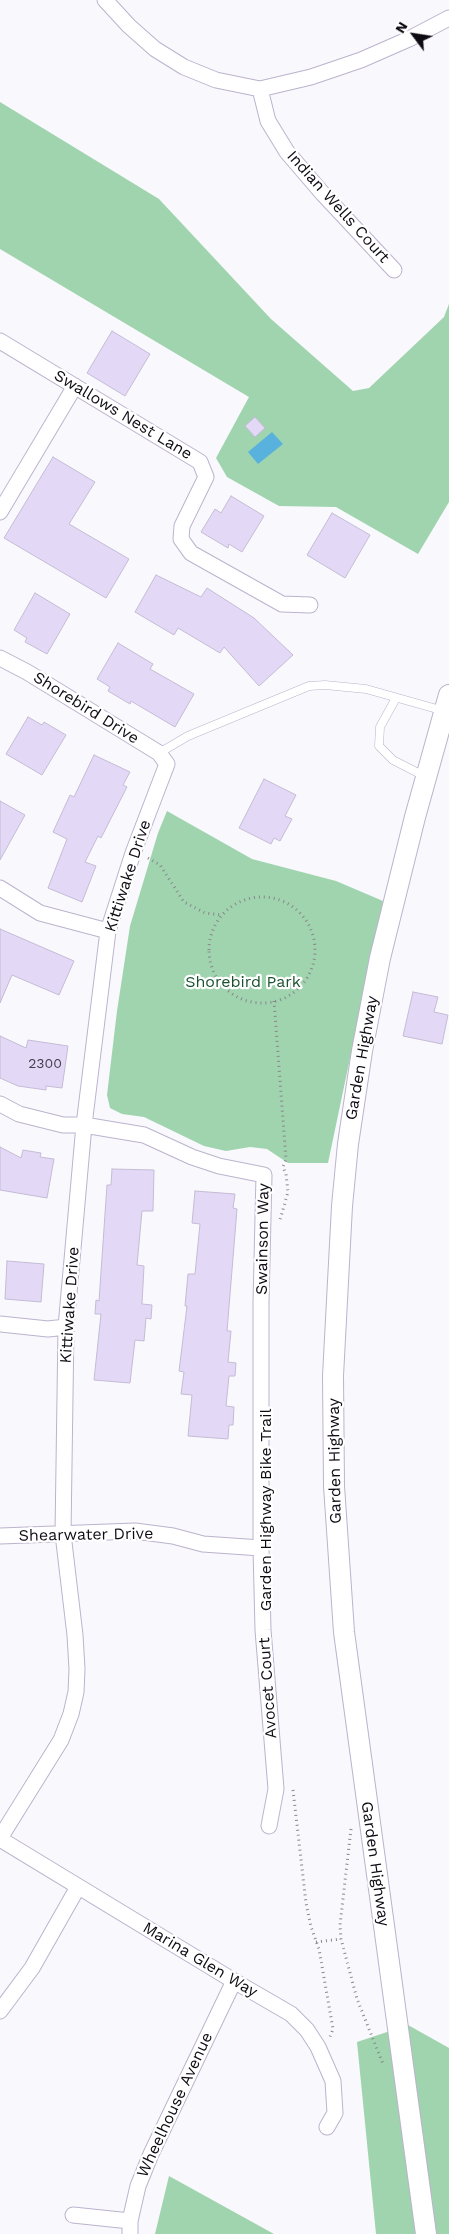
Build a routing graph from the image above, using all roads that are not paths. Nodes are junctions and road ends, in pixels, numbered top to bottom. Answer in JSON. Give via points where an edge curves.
{"nodes":[{"id":1,"x":105,"y":0,"type":"edge"},
{"id":2,"x":449,"y":18,"type":"edge"},
{"id":3,"x":260,"y":88,"type":"junction"},
{"id":4,"x":394,"y":270,"type":"dead end"},
{"id":5,"x":0,"y":341,"type":"edge"},
{"id":6,"x":75,"y":386,"type":"junction"},
{"id":7,"x":0,"y":512,"type":"edge"},
{"id":8,"x":310,"y":605,"type":"dead end"},
{"id":9,"x":0,"y":658,"type":"edge"},
{"id":10,"x":396,"y":698,"type":"junction"},
{"id":11,"x":447,"y":703,"type":"edge"},
{"id":12,"x":163,"y":759,"type":"junction"},
{"id":13,"x":426,"y":777,"type":"junction"},
{"id":14,"x":0,"y":888,"type":"edge"},
{"id":15,"x":108,"y":931,"type":"junction"},
{"id":16,"x":0,"y":1104,"type":"edge"},
{"id":17,"x":84,"y":1125,"type":"junction"},
{"id":18,"x":0,"y":1324,"type":"edge"},
{"id":19,"x":66,"y":1327,"type":"junction"},
{"id":20,"x":63,"y":1534,"type":"junction"},
{"id":21,"x":0,"y":1536,"type":"edge"},
{"id":22,"x":261,"y":1548,"type":"junction"},
{"id":23,"x":268,"y":1826,"type":"dead end"},
{"id":24,"x":0,"y":1839,"type":"edge"},
{"id":25,"x":78,"y":1887,"type":"junction"},
{"id":26,"x":234,"y":1981,"type":"junction"},
{"id":27,"x":0,"y":2011,"type":"edge"},
{"id":28,"x":327,"y":2127,"type":"dead end"},
{"id":29,"x":72,"y":2215,"type":"dead end"},
{"id":30,"x":130,"y":2228,"type":"edge"},
{"id":31,"x":426,"y":2234,"type":"edge"}],
"edges":[{"from":1,"to":3,"type":"street","via":[[155,49],[184,67],[216,80]]},
{"from":2,"to":3,"type":"street","via":[[361,60],[311,77]]},
{"from":3,"to":4,"type":"street","name":"Indian Wells Court","via":[[268,121],[287,152]]},
{"from":5,"to":6,"type":"street","name":"Swallows Nest Lane"},
{"from":6,"to":7,"type":"street"},
{"from":6,"to":8,"type":"street","name":"Swallows Nest Lane","via":[[200,462],[206,477],[182,526],[181,539],[191,553],[282,604]]},
{"from":9,"to":12,"type":"street","name":"Shorebird Drive","via":[[28,672]]},
{"from":10,"to":11,"type":"lane"},
{"from":10,"to":12,"type":"lane","via":[[366,689],[325,684],[309,686],[188,736]]},
{"from":10,"to":13,"type":"lane","via":[[380,727],[379,746],[393,760]]},
{"from":11,"to":13,"type":"main road","name":"Garden Highway"},
{"from":12,"to":15,"type":"street","name":"Kittiwake Drive"},
{"from":13,"to":31,"type":"main road","name":"Garden Highway","via":[[380,958],[362,1051],[342,1206],[333,1376],[334,1486],[344,1632]]},
{"from":14,"to":15,"type":"street","via":[[40,913]]},
{"from":15,"to":17,"type":"street","name":"Kittiwake Drive"},
{"from":16,"to":17,"type":"street","name":"Swainson Way","via":[[19,1114],[63,1125]]},
{"from":17,"to":19,"type":"street","name":"Kittiwake Drive"},
{"from":17,"to":22,"type":"street","name":"Swainson Way","via":[[144,1135],[192,1158],[264,1175]]},
{"from":18,"to":19,"type":"street","via":[[48,1329]]},
{"from":19,"to":20,"type":"street","name":"Kittiwake Drive"},
{"from":20,"to":21,"type":"street","name":"Shearwater Drive"},
{"from":20,"to":22,"type":"street","name":"Shearwater Drive","via":[[135,1531],[203,1544]]},
{"from":20,"to":24,"type":"street","name":"Kittiwake Drive","via":[[77,1669],[71,1714],[61,1740]]},
{"from":22,"to":23,"type":"street","name":"Avocet Court","via":[[263,1630],[276,1789]]},
{"from":24,"to":25,"type":"street","name":"Marina Glen Way"},
{"from":25,"to":26,"type":"street","name":"Marina Glen Way"},
{"from":25,"to":27,"type":"street","via":[[32,1968]]},
{"from":26,"to":28,"type":"street","name":"Marina Glen Way","via":[[291,2014],[311,2036],[326,2061],[332,2081],[335,2113]]},
{"from":26,"to":30,"type":"street","name":"Wheelhouse Avenue","via":[[151,2154],[138,2186]]},
{"from":29,"to":30,"type":"street"}]}
